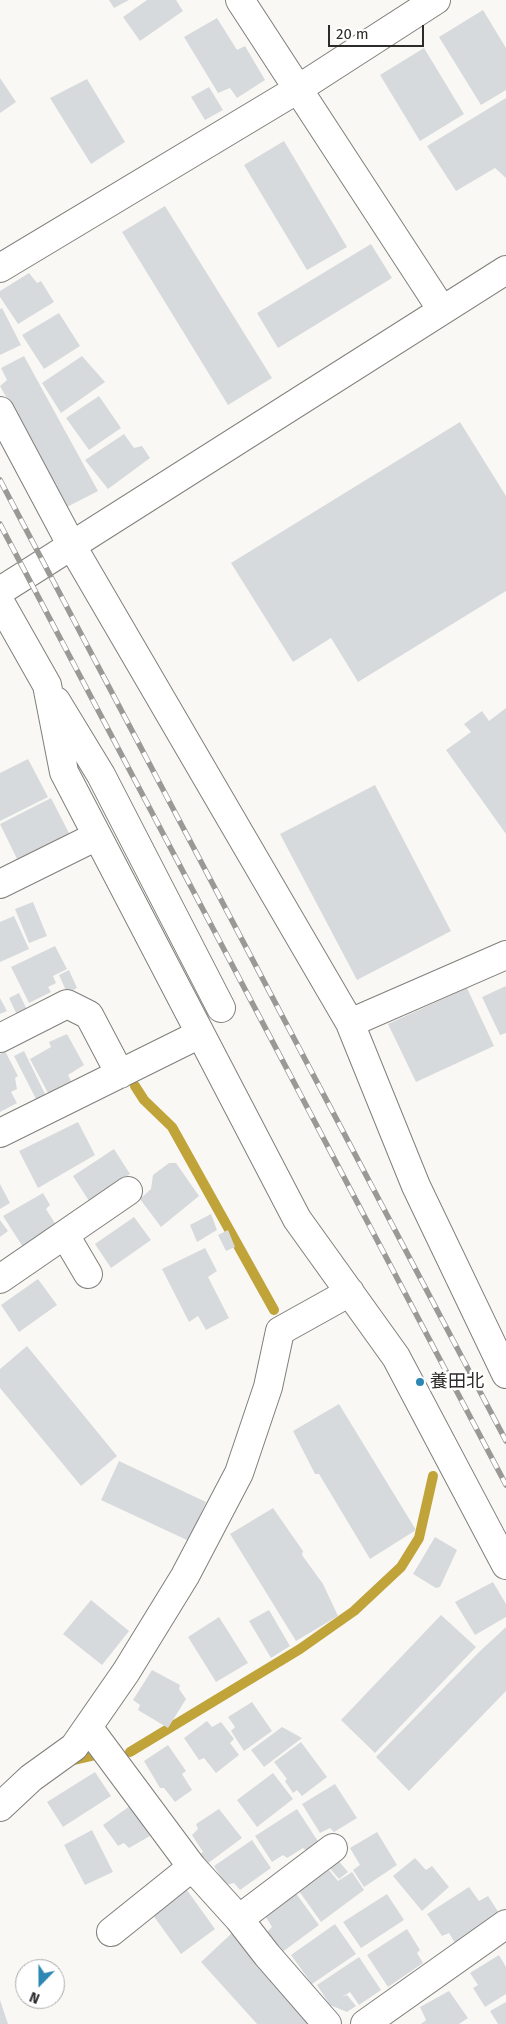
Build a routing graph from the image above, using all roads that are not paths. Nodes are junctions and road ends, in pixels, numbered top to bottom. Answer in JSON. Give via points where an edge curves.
{"nodes":[{"id":1,"x":240,"y":0,"type":"edge"},
{"id":2,"x":436,"y":0,"type":"edge"},
{"id":3,"x":298,"y":88,"type":"junction"},
{"id":4,"x":0,"y":268,"type":"edge"},
{"id":5,"x":506,"y":270,"type":"edge"},
{"id":6,"x":442,"y":310,"type":"junction"},
{"id":7,"x":0,"y":410,"type":"edge"},
{"id":8,"x":72,"y":546,"type":"junction"},
{"id":9,"x":0,"y":591,"type":"edge"},
{"id":10,"x":0,"y":602,"type":"edge"},
{"id":11,"x":47,"y":685,"type":"junction"},
{"id":12,"x":97,"y":836,"type":"junction"},
{"id":13,"x":0,"y":884,"type":"edge"},
{"id":14,"x":506,"y":955,"type":"edge"},
{"id":15,"x":221,"y":1008,"type":"dead end"},
{"id":16,"x":350,"y":1023,"type":"junction"},
{"id":17,"x":200,"y":1034,"type":"junction"},
{"id":18,"x":0,"y":1038,"type":"edge"},
{"id":19,"x":120,"y":1074,"type":"junction"},
{"id":20,"x":0,"y":1133,"type":"edge"},
{"id":21,"x":128,"y":1191,"type":"dead end"},
{"id":22,"x":65,"y":1235,"type":"junction"},
{"id":23,"x":88,"y":1274,"type":"dead end"},
{"id":24,"x":0,"y":1279,"type":"edge"},
{"id":25,"x":350,"y":1292,"type":"junction"},
{"id":26,"x":505,"y":1372,"type":"edge"},
{"id":27,"x":506,"y":1565,"type":"edge"},
{"id":28,"x":88,"y":1727,"type":"junction"},
{"id":29,"x":0,"y":1807,"type":"edge"},
{"id":30,"x":332,"y":1848,"type":"dead end"},
{"id":31,"x":192,"y":1867,"type":"junction"},
{"id":32,"x":239,"y":1919,"type":"junction"},
{"id":33,"x":506,"y":1924,"type":"edge"},
{"id":34,"x":111,"y":1932,"type":"dead end"},
{"id":35,"x":327,"y":2024,"type":"edge"},
{"id":36,"x":365,"y":2024,"type":"edge"}],
"edges":[{"from":1,"to":3,"type":"street"},
{"from":2,"to":3,"type":"street"},
{"from":3,"to":4,"type":"street"},
{"from":3,"to":6,"type":"street"},
{"from":5,"to":6,"type":"street"},
{"from":6,"to":8,"type":"street"},
{"from":7,"to":8,"type":"street"},
{"from":8,"to":9,"type":"street"},
{"from":8,"to":16,"type":"street"},
{"from":10,"to":11,"type":"street"},
{"from":11,"to":12,"type":"street","via":[[64,772]]},
{"from":11,"to":15,"type":"street","via":[[101,776]]},
{"from":12,"to":13,"type":"street"},
{"from":12,"to":17,"type":"street"},
{"from":14,"to":16,"type":"street"},
{"from":16,"to":26,"type":"street","via":[[416,1186]]},
{"from":17,"to":19,"type":"street"},
{"from":17,"to":25,"type":"street","via":[[297,1219]]},
{"from":18,"to":19,"type":"street","via":[[67,1004],[88,1015]]},
{"from":19,"to":20,"type":"street"},
{"from":21,"to":22,"type":"street"},
{"from":22,"to":23,"type":"street"},
{"from":22,"to":24,"type":"street"},
{"from":25,"to":27,"type":"street","via":[[396,1357]]},
{"from":25,"to":28,"type":"street","via":[[280,1331],[268,1387],[239,1473],[185,1576]]},
{"from":28,"to":29,"type":"street","via":[[74,1747],[31,1778]]},
{"from":28,"to":31,"type":"street"},
{"from":30,"to":32,"type":"street"},
{"from":31,"to":32,"type":"street"},
{"from":31,"to":34,"type":"street"},
{"from":32,"to":35,"type":"street"},
{"from":33,"to":36,"type":"street"}]}
